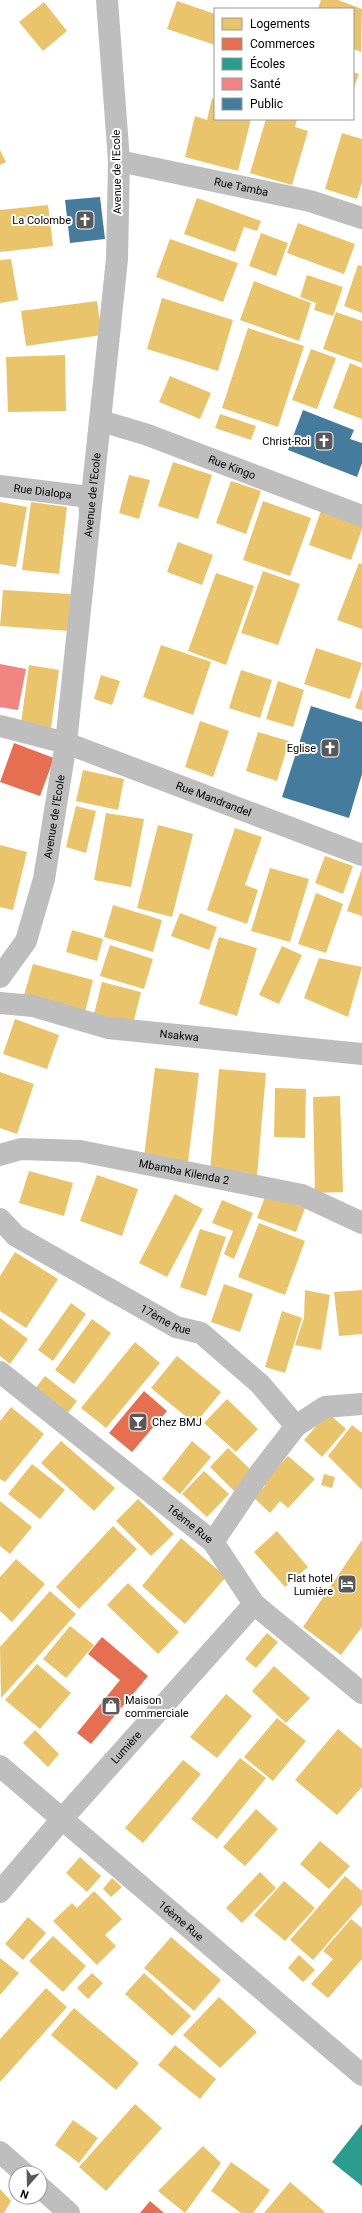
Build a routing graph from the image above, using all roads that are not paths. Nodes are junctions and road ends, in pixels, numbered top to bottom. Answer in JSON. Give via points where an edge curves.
{"nodes":[{"id":1,"x":107,"y":0,"type":"edge"},
{"id":2,"x":119,"y":161,"type":"junction"},
{"id":3,"x":362,"y":218,"type":"edge"},
{"id":4,"x":101,"y":420,"type":"junction"},
{"id":5,"x":0,"y":486,"type":"edge"},
{"id":6,"x":362,"y":516,"type":"edge"},
{"id":7,"x":90,"y":517,"type":"junction"},
{"id":8,"x":0,"y":726,"type":"edge"},
{"id":9,"x":66,"y":743,"type":"junction"},
{"id":10,"x":362,"y":855,"type":"edge"},
{"id":11,"x":0,"y":977,"type":"edge"},
{"id":12,"x":0,"y":1003,"type":"edge"},
{"id":13,"x":362,"y":1054,"type":"edge"},
{"id":14,"x":0,"y":1155,"type":"edge"},
{"id":15,"x":0,"y":1219,"type":"edge"},
{"id":16,"x":362,"y":1223,"type":"edge"},
{"id":17,"x":0,"y":1372,"type":"edge"},
{"id":18,"x":362,"y":1404,"type":"edge"},
{"id":19,"x":296,"y":1426,"type":"junction"},
{"id":20,"x":213,"y":1542,"type":"junction"},
{"id":21,"x":254,"y":1604,"type":"junction"},
{"id":22,"x":362,"y":1693,"type":"edge"},
{"id":23,"x":0,"y":1766,"type":"edge"},
{"id":24,"x":62,"y":1819,"type":"junction"},
{"id":25,"x":0,"y":1892,"type":"edge"},
{"id":26,"x":362,"y":2075,"type":"edge"},
{"id":27,"x":0,"y":2152,"type":"edge"},
{"id":28,"x":15,"y":2165,"type":"edge"},
{"id":29,"x":48,"y":2194,"type":"edge"},
{"id":30,"x":69,"y":2213,"type":"edge"}],
"edges":[{"from":1,"to":2,"type":"street","name":"Avenue de l'Ecole"},
{"from":2,"to":3,"type":"street","name":"Rue Tamba","via":[[310,201]]},
{"from":2,"to":4,"type":"street","name":"Avenue de l'Ecole","via":[[117,259]]},
{"from":4,"to":6,"type":"street","name":"Rue Kingo","via":[[145,434]]},
{"from":4,"to":7,"type":"street","name":"Avenue de l'Ecole"},
{"from":5,"to":7,"type":"street","name":"Rue Dialopa","via":[[89,496]]},
{"from":7,"to":9,"type":"street","name":"Avenue de l'Ecole"},
{"from":8,"to":9,"type":"street","name":"Rue Mandrandel"},
{"from":9,"to":10,"type":"street","name":"Rue Mandrandel"},
{"from":9,"to":11,"type":"street","name":"Avenue de l'Ecole","via":[[44,879],[26,941]]},
{"from":12,"to":13,"type":"street","name":"Nsakwa","via":[[33,1006],[108,1028]]},
{"from":14,"to":16,"type":"street","name":"Mbamba Kilenda 2","via":[[21,1149],[80,1151],[302,1195]]},
{"from":15,"to":19,"type":"street","name":"17ème Rue","via":[[16,1236],[176,1327],[201,1333],[260,1384]]},
{"from":17,"to":20,"type":"street","name":"16ème Rue"},
{"from":18,"to":19,"type":"street","via":[[325,1407]]},
{"from":19,"to":20,"type":"street","via":[[259,1474]]},
{"from":20,"to":21,"type":"street","name":"16ème Rue"},
{"from":21,"to":22,"type":"street","name":"16ème Rue"},
{"from":21,"to":24,"type":"street","name":"Lumière"},
{"from":23,"to":24,"type":"street","name":"16ème Rue"},
{"from":24,"to":25,"type":"street","name":"Lumière"},
{"from":24,"to":26,"type":"street","name":"16ème Rue"},
{"from":27,"to":28,"type":"street"},
{"from":29,"to":30,"type":"street"}]}
